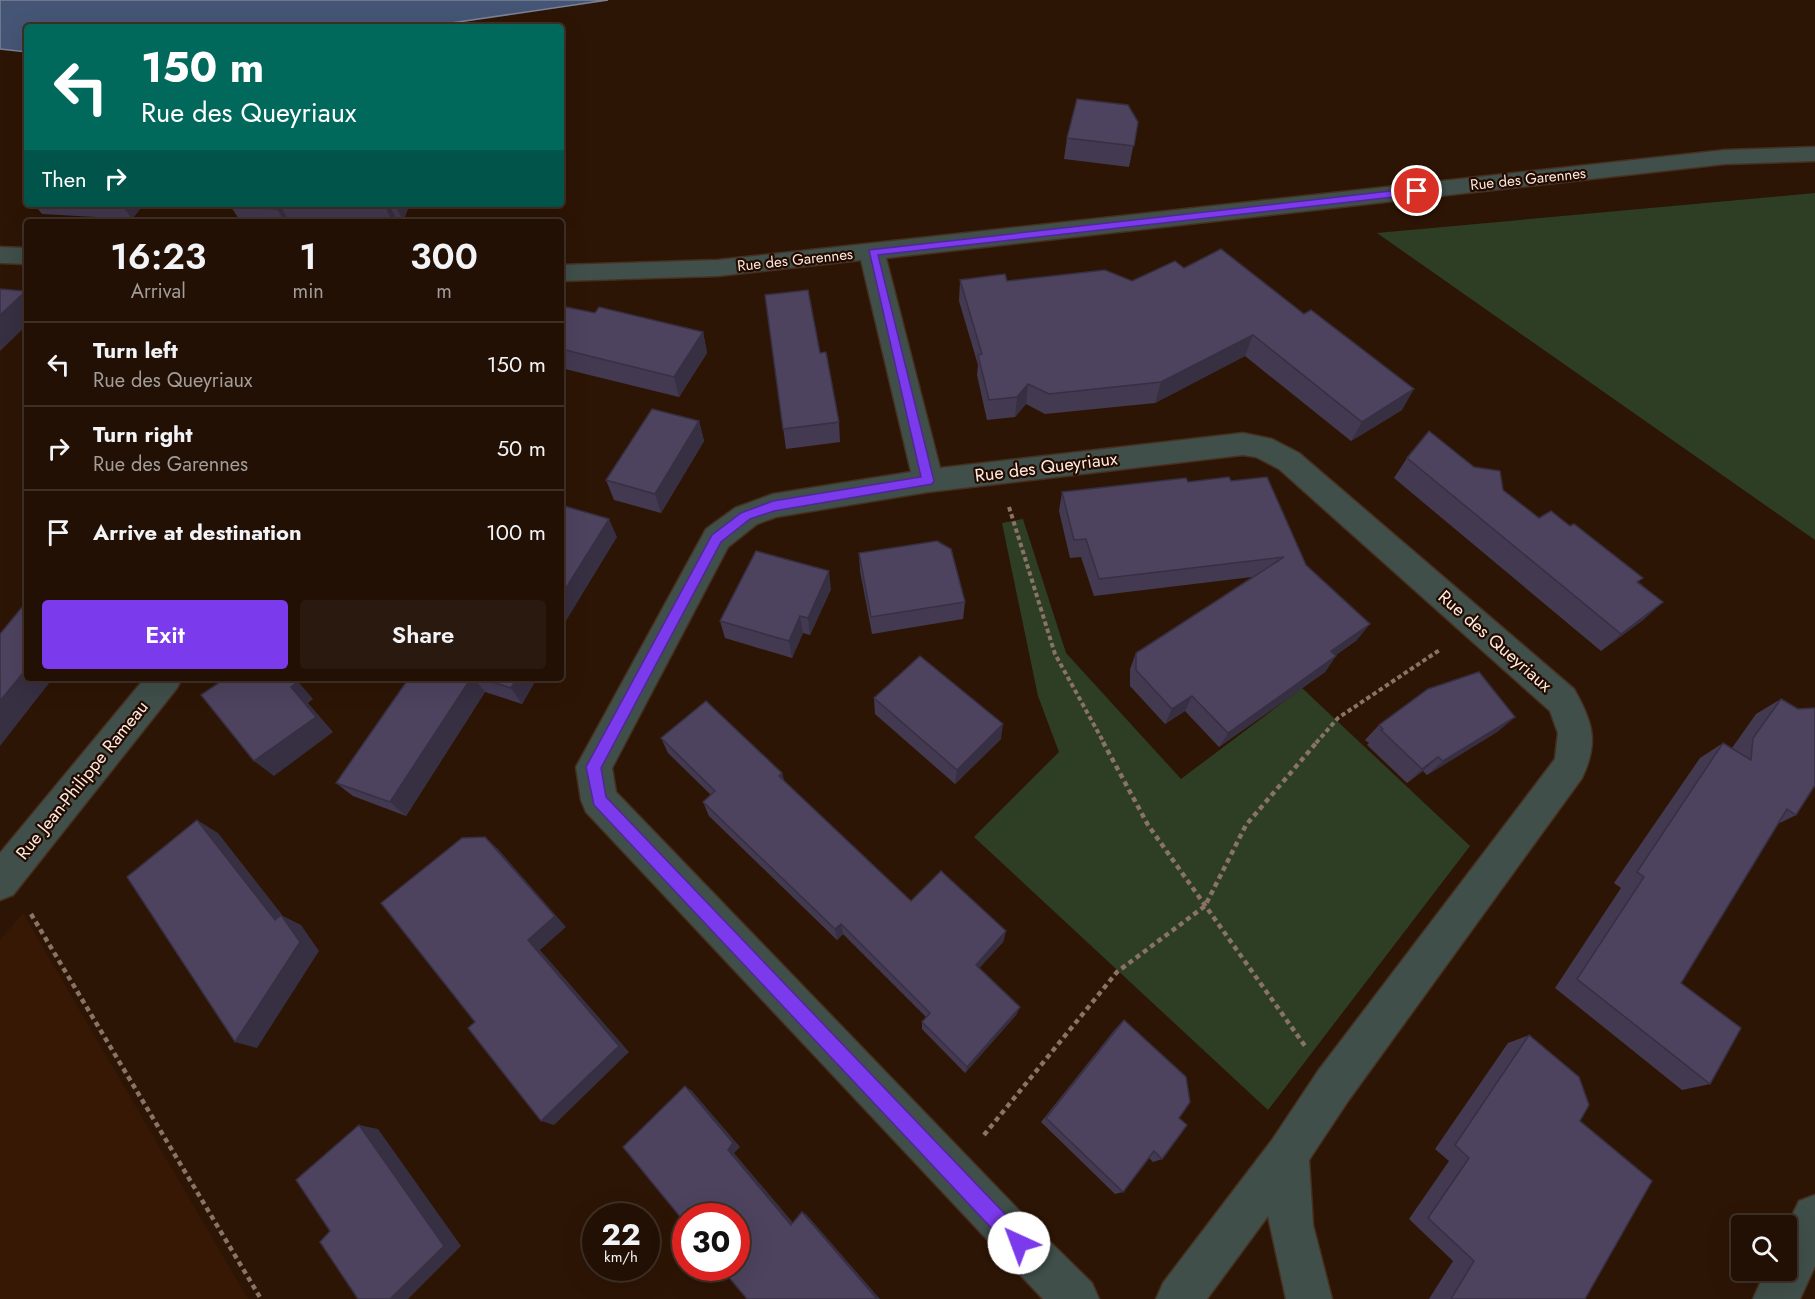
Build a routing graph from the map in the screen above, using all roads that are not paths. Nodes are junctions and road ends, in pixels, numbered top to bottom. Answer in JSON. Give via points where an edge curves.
{"nodes":[{"id":1,"x":1815,"y":154,"type":"edge"},
{"id":2,"x":872,"y":252,"type":"junction"},
{"id":3,"x":0,"y":255,"type":"edge"},
{"id":4,"x":24,"y":256,"type":"edge"},
{"id":5,"x":564,"y":273,"type":"edge"},
{"id":6,"x":928,"y":481,"type":"junction"},
{"id":7,"x":163,"y":681,"type":"edge"},
{"id":8,"x":3,"y":878,"type":"edge"},
{"id":9,"x":1287,"y":1155,"type":"junction"},
{"id":10,"x":1815,"y":1217,"type":"edge"},
{"id":11,"x":1076,"y":1299,"type":"edge"},
{"id":12,"x":1179,"y":1299,"type":"edge"},
{"id":13,"x":1309,"y":1299,"type":"edge"},
{"id":14,"x":1776,"y":1299,"type":"edge"}],
"edges":[{"from":1,"to":2,"type":"street","name":"Rue des Garennes","via":[[1725,157]]},
{"from":2,"to":5,"type":"street","name":"Rue des Garennes","via":[[718,268]]},
{"from":2,"to":6,"type":"street"},
{"from":3,"to":4,"type":"street"},
{"from":6,"to":9,"type":"street","name":"Rue des Queyriaux","via":[[1243,444],[1262,447],[1289,460],[1562,700],[1574,722],[1578,742],[1570,767],[1333,1086]]},
{"from":6,"to":11,"type":"street","name":"Rue des Queyriaux","via":[[773,506],[746,516],[717,538],[594,767],[599,800]]},
{"from":7,"to":8,"type":"street","name":"Rue Jean-Philippe Rameau"},
{"from":9,"to":12,"type":"street","name":"Rue des Queyriaux"},
{"from":9,"to":13,"type":"street","via":[[1291,1225]]},
{"from":10,"to":14,"type":"street"}]}
